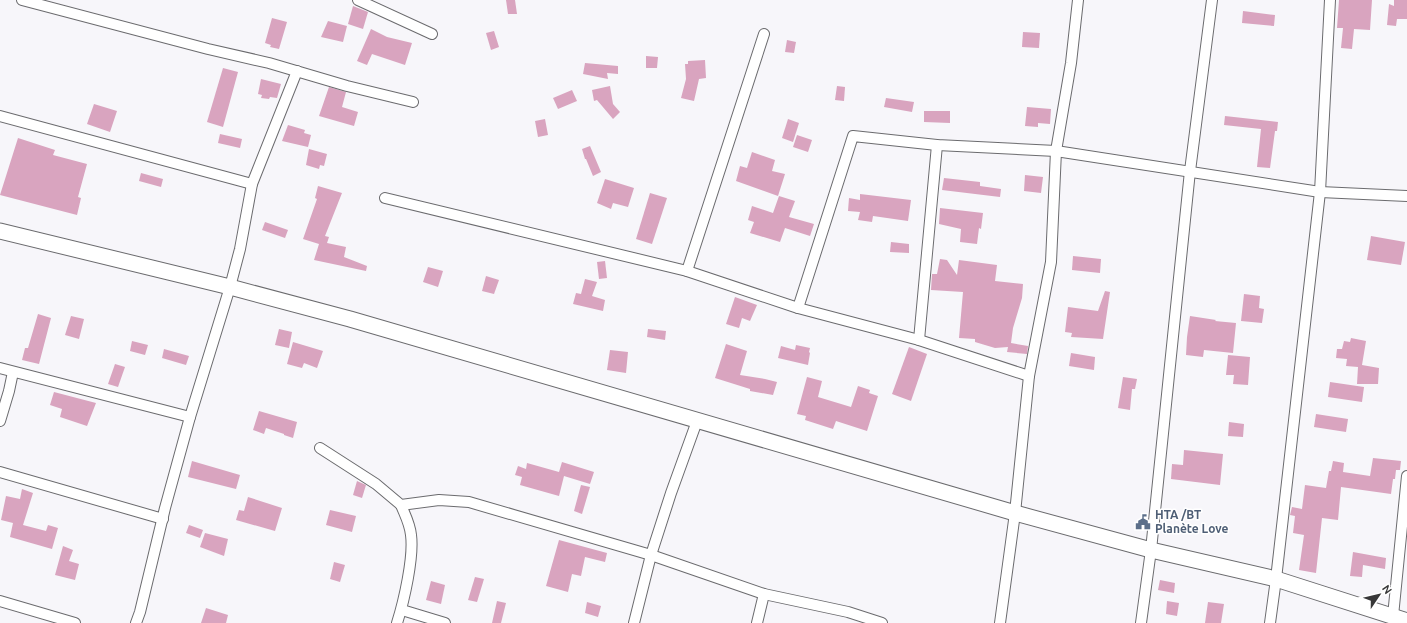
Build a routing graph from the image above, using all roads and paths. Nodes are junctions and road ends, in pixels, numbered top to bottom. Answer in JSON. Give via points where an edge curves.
{"nodes":[{"id":1,"x":22,"y":0,"type":"edge"},
{"id":2,"x":358,"y":0,"type":"edge"},
{"id":3,"x":1078,"y":0,"type":"edge"},
{"id":4,"x":1212,"y":0,"type":"edge"},
{"id":5,"x":1330,"y":0,"type":"edge"},
{"id":6,"x":432,"y":34,"type":"dead end"},
{"id":7,"x":764,"y":34,"type":"dead end"},
{"id":8,"x":298,"y":71,"type":"junction"},
{"id":9,"x":413,"y":102,"type":"dead end"},
{"id":10,"x":0,"y":116,"type":"edge"},
{"id":11,"x":937,"y":145,"type":"junction"},
{"id":12,"x":1056,"y":151,"type":"junction"},
{"id":13,"x":1190,"y":171,"type":"junction"},
{"id":14,"x":252,"y":184,"type":"junction"},
{"id":15,"x":1320,"y":192,"type":"junction"},
{"id":16,"x":1407,"y":196,"type":"edge"},
{"id":17,"x":385,"y":198,"type":"dead end"},
{"id":18,"x":0,"y":231,"type":"edge"},
{"id":19,"x":687,"y":271,"type":"junction"},
{"id":20,"x":230,"y":287,"type":"junction"},
{"id":21,"x":798,"y":308,"type":"junction"},
{"id":22,"x":918,"y":340,"type":"junction"},
{"id":23,"x":0,"y":368,"type":"edge"},
{"id":24,"x":13,"y":372,"type":"junction"},
{"id":25,"x":1029,"y":376,"type":"junction"},
{"id":26,"x":190,"y":418,"type":"junction"},
{"id":27,"x":0,"y":421,"type":"edge"},
{"id":28,"x":697,"y":421,"type":"junction"},
{"id":29,"x":320,"y":448,"type":"dead end"},
{"id":30,"x":0,"y":472,"type":"edge"},
{"id":31,"x":1407,"y":476,"type":"edge"},
{"id":32,"x":1406,"y":496,"type":"edge"},
{"id":33,"x":401,"y":505,"type":"junction"},
{"id":34,"x":1014,"y":513,"type":"junction"},
{"id":35,"x":163,"y":519,"type":"junction"},
{"id":36,"x":1151,"y":550,"type":"junction"},
{"id":37,"x":651,"y":556,"type":"junction"},
{"id":38,"x":1276,"y":579,"type":"junction"},
{"id":39,"x":764,"y":594,"type":"junction"},
{"id":40,"x":0,"y":601,"type":"edge"},
{"id":41,"x":402,"y":610,"type":"junction"},
{"id":42,"x":1393,"y":616,"type":"junction"},
{"id":43,"x":1407,"y":621,"type":"edge"},
{"id":44,"x":74,"y":623,"type":"edge"},
{"id":45,"x":136,"y":623,"type":"edge"},
{"id":46,"x":397,"y":623,"type":"edge"},
{"id":47,"x":445,"y":623,"type":"edge"},
{"id":48,"x":634,"y":623,"type":"edge"},
{"id":49,"x":757,"y":623,"type":"edge"},
{"id":50,"x":882,"y":623,"type":"edge"},
{"id":51,"x":1000,"y":623,"type":"edge"},
{"id":52,"x":1141,"y":623,"type":"edge"},
{"id":53,"x":1270,"y":623,"type":"edge"}],
"edges":[{"from":1,"to":8,"type":"street"},
{"from":2,"to":6,"type":"street"},
{"from":3,"to":12,"type":"street","via":[[1071,63]]},
{"from":4,"to":13,"type":"street"},
{"from":5,"to":15,"type":"street"},
{"from":7,"to":19,"type":"street"},
{"from":8,"to":9,"type":"street"},
{"from":8,"to":14,"type":"street"},
{"from":10,"to":14,"type":"street"},
{"from":11,"to":12,"type":"street"},
{"from":11,"to":21,"type":"street","via":[[853,136]]},
{"from":11,"to":22,"type":"street"},
{"from":12,"to":13,"type":"street"},
{"from":12,"to":25,"type":"street","via":[[1050,262]]},
{"from":13,"to":15,"type":"street"},
{"from":13,"to":36,"type":"street"},
{"from":14,"to":20,"type":"street"},
{"from":15,"to":16,"type":"street"},
{"from":15,"to":38,"type":"street"},
{"from":17,"to":19,"type":"street"},
{"from":18,"to":20,"type":"street"},
{"from":19,"to":21,"type":"street"},
{"from":20,"to":26,"type":"street"},
{"from":20,"to":28,"type":"street","via":[[350,319]]},
{"from":21,"to":22,"type":"street"},
{"from":22,"to":25,"type":"street"},
{"from":23,"to":24,"type":"street"},
{"from":24,"to":26,"type":"street"},
{"from":24,"to":27,"type":"street"},
{"from":25,"to":34,"type":"street"},
{"from":26,"to":35,"type":"street"},
{"from":28,"to":34,"type":"street"},
{"from":28,"to":37,"type":"street"},
{"from":29,"to":33,"type":"street","via":[[376,484]]},
{"from":30,"to":35,"type":"street"},
{"from":31,"to":32,"type":"street"},
{"from":32,"to":42,"type":"street"},
{"from":33,"to":37,"type":"street","via":[[439,500],[469,502]]},
{"from":33,"to":41,"type":"street","via":[[411,536],[411,556]]},
{"from":34,"to":36,"type":"street"},
{"from":34,"to":51,"type":"street"},
{"from":35,"to":45,"type":"street"},
{"from":36,"to":38,"type":"street"},
{"from":36,"to":52,"type":"street"},
{"from":37,"to":39,"type":"street"},
{"from":37,"to":48,"type":"street"},
{"from":38,"to":42,"type":"street"},
{"from":38,"to":53,"type":"street"},
{"from":39,"to":49,"type":"street"},
{"from":39,"to":50,"type":"street","via":[[848,612]]},
{"from":40,"to":44,"type":"street"},
{"from":41,"to":46,"type":"street"},
{"from":41,"to":47,"type":"street"},
{"from":42,"to":43,"type":"street"}]}
